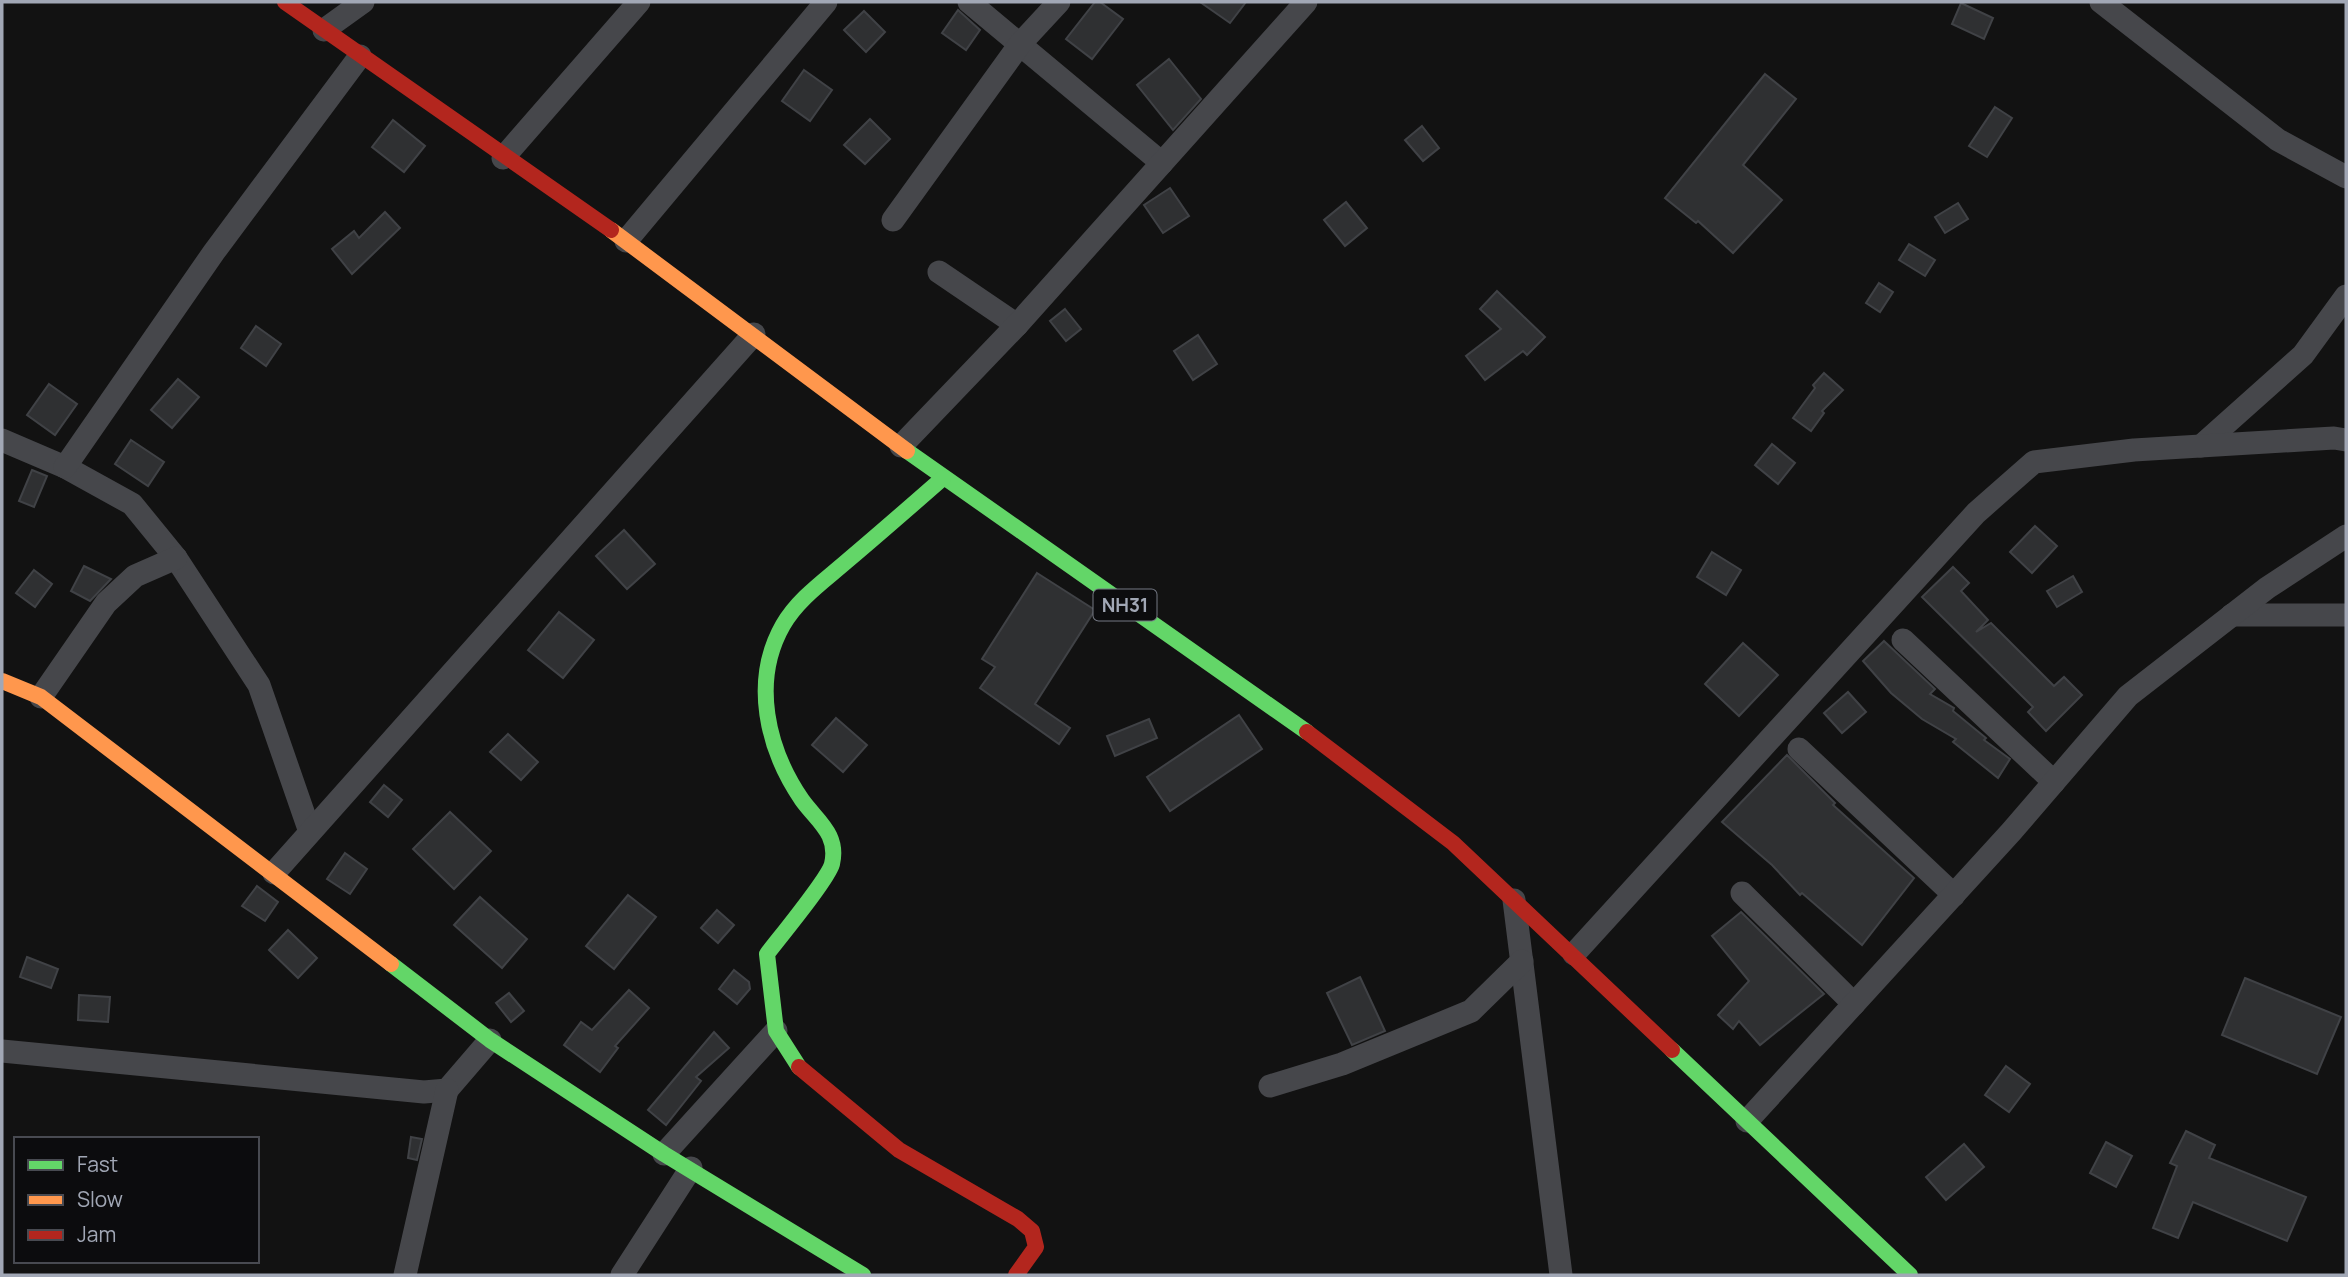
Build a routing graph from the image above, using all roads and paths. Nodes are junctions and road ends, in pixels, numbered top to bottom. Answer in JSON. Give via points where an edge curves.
{"nodes":[{"id":1,"x":285,"y":2,"type":"edge"},
{"id":2,"x":363,"y":2,"type":"edge"},
{"id":3,"x":639,"y":2,"type":"edge"},
{"id":4,"x":826,"y":2,"type":"edge"},
{"id":5,"x":969,"y":2,"type":"edge"},
{"id":6,"x":1059,"y":2,"type":"edge"},
{"id":7,"x":1306,"y":2,"type":"edge"},
{"id":8,"x":2101,"y":2,"type":"edge"},
{"id":9,"x":324,"y":30,"type":"junction"},
{"id":10,"x":1020,"y":44,"type":"junction"},
{"id":11,"x":360,"y":56,"type":"junction"},
{"id":12,"x":503,"y":158,"type":"junction"},
{"id":13,"x":1162,"y":163,"type":"junction"},
{"id":14,"x":2346,"y":177,"type":"edge"},
{"id":15,"x":893,"y":220,"type":"dead end"},
{"id":16,"x":626,"y":241,"type":"junction"},
{"id":17,"x":939,"y":272,"type":"dead end"},
{"id":18,"x":2346,"y":296,"type":"edge"},
{"id":19,"x":1017,"y":325,"type":"junction"},
{"id":20,"x":754,"y":334,"type":"junction"},
{"id":21,"x":2,"y":440,"type":"edge"},
{"id":22,"x":2346,"y":440,"type":"edge"},
{"id":23,"x":901,"y":446,"type":"junction"},
{"id":24,"x":2200,"y":446,"type":"junction"},
{"id":25,"x":65,"y":467,"type":"junction"},
{"id":26,"x":943,"y":478,"type":"junction"},
{"id":27,"x":2346,"y":536,"type":"edge"},
{"id":28,"x":176,"y":558,"type":"junction"},
{"id":29,"x":2232,"y":615,"type":"junction"},
{"id":30,"x":2346,"y":615,"type":"edge"},
{"id":31,"x":1903,"y":640,"type":"dead end"},
{"id":32,"x":2,"y":681,"type":"edge"},
{"id":33,"x":41,"y":697,"type":"junction"},
{"id":34,"x":1799,"y":749,"type":"dead end"},
{"id":35,"x":2054,"y":782,"type":"junction"},
{"id":36,"x":310,"y":832,"type":"junction"},
{"id":37,"x":274,"y":873,"type":"junction"},
{"id":38,"x":1742,"y":893,"type":"dead end"},
{"id":39,"x":1954,"y":895,"type":"junction"},
{"id":40,"x":1514,"y":900,"type":"junction"},
{"id":41,"x":1574,"y":954,"type":"junction"},
{"id":42,"x":1522,"y":961,"type":"junction"},
{"id":43,"x":1854,"y":1004,"type":"junction"},
{"id":44,"x":776,"y":1031,"type":"junction"},
{"id":45,"x":489,"y":1040,"type":"junction"},
{"id":46,"x":2,"y":1051,"type":"edge"},
{"id":47,"x":1270,"y":1086,"type":"dead end"},
{"id":48,"x":447,"y":1090,"type":"junction"},
{"id":49,"x":1747,"y":1121,"type":"junction"},
{"id":50,"x":663,"y":1154,"type":"junction"},
{"id":51,"x":691,"y":1168,"type":"junction"},
{"id":52,"x":405,"y":1275,"type":"edge"},
{"id":53,"x":622,"y":1275,"type":"edge"},
{"id":54,"x":863,"y":1275,"type":"edge"},
{"id":55,"x":1016,"y":1275,"type":"edge"},
{"id":56,"x":1561,"y":1275,"type":"edge"},
{"id":57,"x":1910,"y":1275,"type":"edge"}],
"edges":[{"from":1,"to":9,"type":"main road","number":"NH31"},
{"from":2,"to":9,"type":"street"},
{"from":3,"to":12,"type":"street"},
{"from":4,"to":16,"type":"street"},
{"from":5,"to":10,"type":"street"},
{"from":6,"to":10,"type":"street"},
{"from":7,"to":13,"type":"street"},
{"from":8,"to":14,"type":"street","via":[[2278,140]]},
{"from":9,"to":11,"type":"main road","number":"NH31"},
{"from":10,"to":13,"type":"street"},
{"from":10,"to":15,"type":"street"},
{"from":11,"to":12,"type":"main road","number":"NH31"},
{"from":11,"to":25,"type":"street","via":[[215,252]]},
{"from":12,"to":16,"type":"main road","number":"NH31"},
{"from":13,"to":19,"type":"street"},
{"from":16,"to":20,"type":"main road","number":"NH31"},
{"from":17,"to":19,"type":"street"},
{"from":18,"to":24,"type":"street","via":[[2303,355]]},
{"from":19,"to":23,"type":"street"},
{"from":20,"to":23,"type":"main road","number":"NH31"},
{"from":20,"to":36,"type":"street"},
{"from":21,"to":25,"type":"street"},
{"from":22,"to":24,"type":"street"},
{"from":23,"to":26,"type":"main road","number":"NH31"},
{"from":24,"to":41,"type":"street","via":[[2034,462],[1976,513]]},
{"from":25,"to":28,"type":"street","via":[[132,504]]},
{"from":26,"to":40,"type":"main road","number":"NH31","via":[[1275,708],[1453,843]]},
{"from":26,"to":44,"type":"main road","via":[[801,601],[786,617],[772,646],[766,715],[797,791],[834,837],[835,853],[831,867],[767,954]]},
{"from":27,"to":29,"type":"street"},
{"from":28,"to":33,"type":"street","via":[[135,576],[107,603]]},
{"from":28,"to":36,"type":"street","via":[[259,685]]},
{"from":29,"to":30,"type":"street"},
{"from":29,"to":35,"type":"street","via":[[2128,696]]},
{"from":31,"to":35,"type":"street"},
{"from":32,"to":33,"type":"main road"},
{"from":33,"to":37,"type":"main road"},
{"from":34,"to":39,"type":"street"},
{"from":35,"to":39,"type":"street"},
{"from":36,"to":37,"type":"street"},
{"from":37,"to":45,"type":"main road"},
{"from":38,"to":43,"type":"street"},
{"from":39,"to":43,"type":"street"},
{"from":40,"to":41,"type":"main road","number":"NH31"},
{"from":40,"to":42,"type":"street"},
{"from":41,"to":49,"type":"main road","number":"NH31"},
{"from":42,"to":47,"type":"street","via":[[1471,1011],[1342,1064]]},
{"from":42,"to":56,"type":"street"},
{"from":43,"to":49,"type":"street"},
{"from":44,"to":50,"type":"street"},
{"from":44,"to":55,"type":"main road","via":[[793,1062],[899,1150],[1032,1231],[1036,1247]]},
{"from":45,"to":48,"type":"street"},
{"from":45,"to":50,"type":"main road"},
{"from":46,"to":48,"type":"street","via":[[424,1092]]},
{"from":48,"to":52,"type":"street"},
{"from":49,"to":57,"type":"main road","number":"NH31"},
{"from":50,"to":51,"type":"main road"},
{"from":51,"to":53,"type":"street"},
{"from":51,"to":54,"type":"main road"}]}
